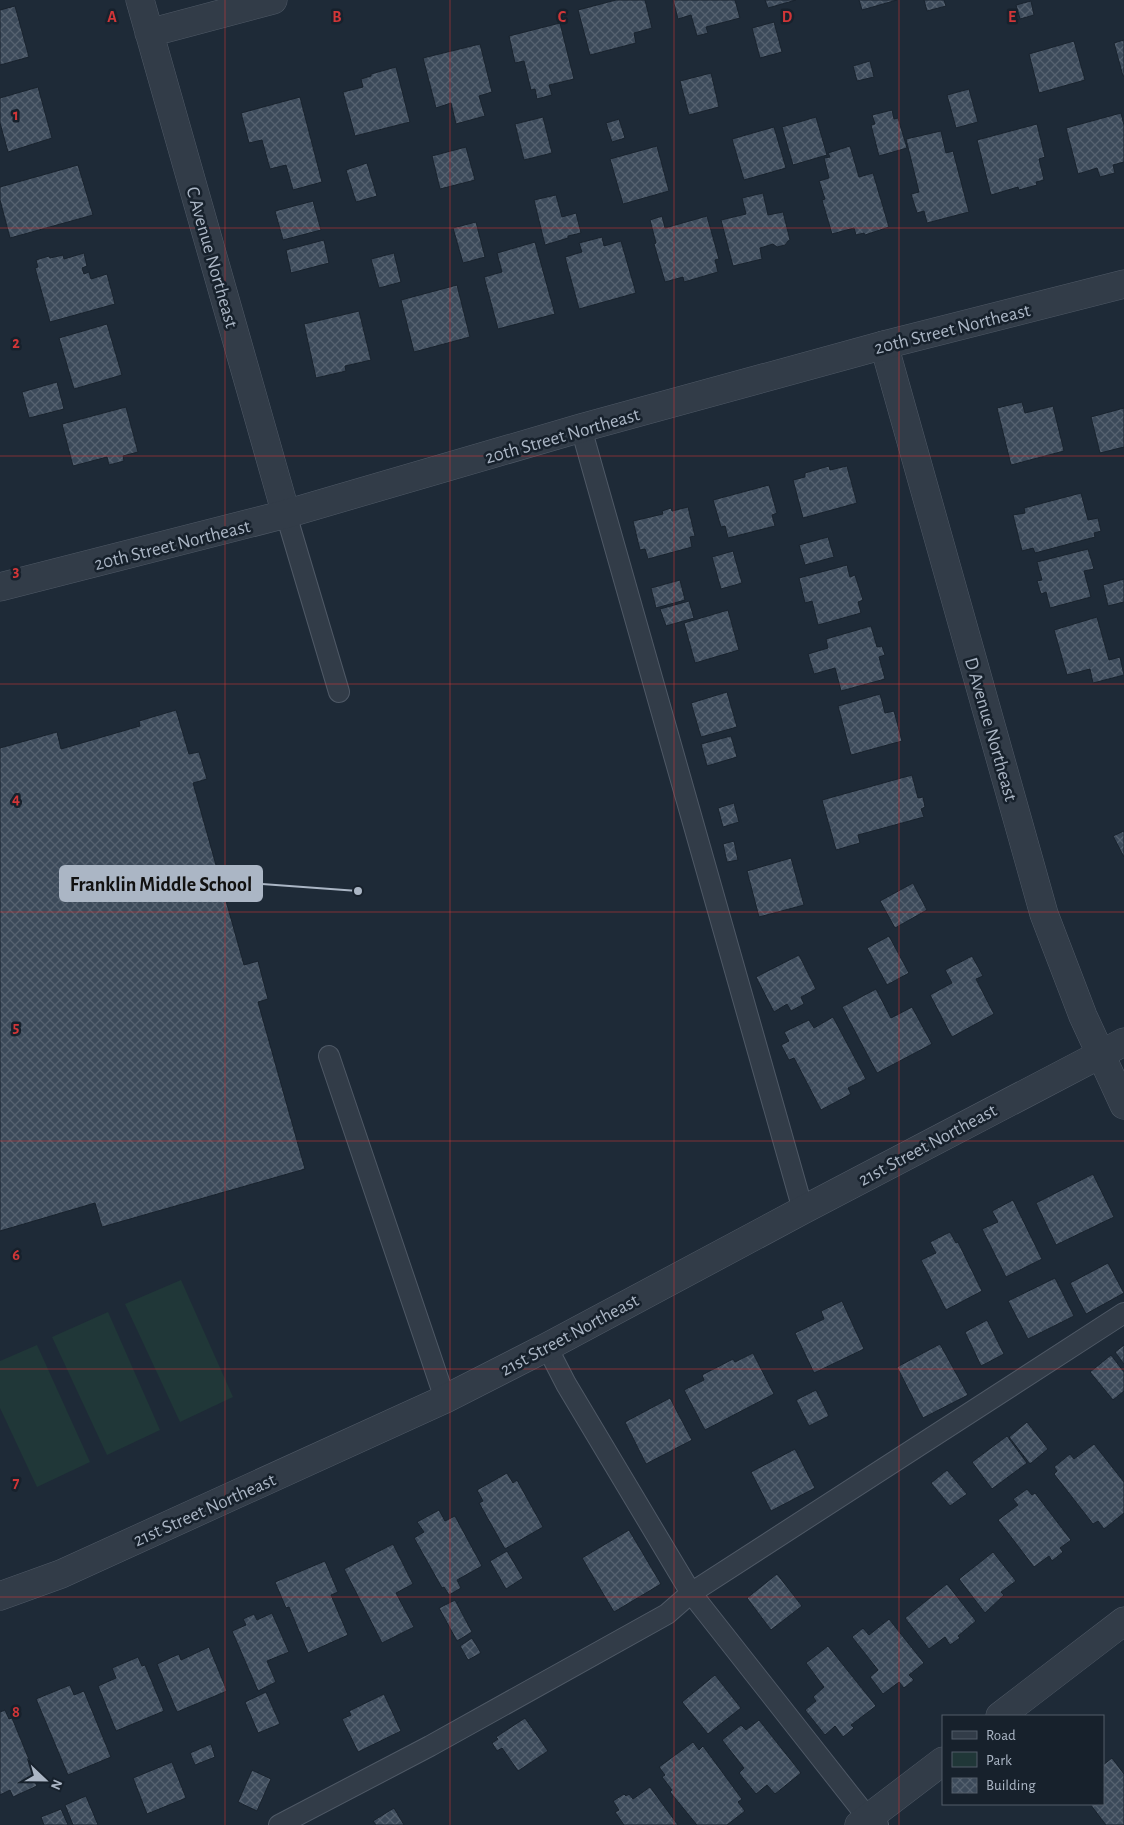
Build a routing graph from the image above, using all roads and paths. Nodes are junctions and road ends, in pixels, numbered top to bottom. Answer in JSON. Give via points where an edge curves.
{"nodes":[{"id":1,"x":140,"y":0,"type":"edge"},
{"id":2,"x":273,"y":0,"type":"edge"},
{"id":3,"x":149,"y":33,"type":"junction"},
{"id":4,"x":1124,"y":284,"type":"edge"},
{"id":5,"x":884,"y":345,"type":"junction"},
{"id":6,"x":581,"y":428,"type":"junction"},
{"id":7,"x":286,"y":514,"type":"junction"},
{"id":8,"x":0,"y":587,"type":"edge"},
{"id":9,"x":339,"y":692,"type":"dead end"},
{"id":10,"x":1124,"y":1042,"type":"edge"},
{"id":11,"x":1100,"y":1054,"type":"junction"},
{"id":12,"x":329,"y":1056,"type":"dead end"},
{"id":13,"x":1124,"y":1105,"type":"edge"},
{"id":14,"x":803,"y":1210,"type":"junction"},
{"id":15,"x":1124,"y":1313,"type":"edge"},
{"id":16,"x":547,"y":1347,"type":"junction"},
{"id":17,"x":445,"y":1399,"type":"junction"},
{"id":18,"x":691,"y":1593,"type":"junction"},
{"id":19,"x":0,"y":1596,"type":"edge"},
{"id":20,"x":1124,"y":1621,"type":"edge"},
{"id":21,"x":1001,"y":1715,"type":"edge"},
{"id":22,"x":942,"y":1762,"type":"edge"},
{"id":23,"x":868,"y":1823,"type":"edge"},
{"id":24,"x":279,"y":1825,"type":"edge"}],
"edges":[{"from":1,"to":3,"type":"street","name":"C Avenue Northeast"},
{"from":2,"to":3,"type":"street"},
{"from":3,"to":7,"type":"street","name":"C Avenue Northeast"},
{"from":4,"to":5,"type":"street","name":"20th Street Northeast"},
{"from":5,"to":6,"type":"street","name":"20th Street Northeast"},
{"from":5,"to":11,"type":"street","name":"D Avenue Northeast","via":[[1044,914]]},
{"from":6,"to":7,"type":"street","name":"20th Street Northeast"},
{"from":6,"to":14,"type":"lane"},
{"from":7,"to":8,"type":"street","name":"20th Street Northeast"},
{"from":7,"to":9,"type":"lane"},
{"from":10,"to":11,"type":"street","name":"21st Street Northeast"},
{"from":11,"to":13,"type":"street","name":"D Avenue Northeast"},
{"from":11,"to":14,"type":"street","name":"21st Street Northeast"},
{"from":12,"to":17,"type":"lane"},
{"from":14,"to":16,"type":"street","name":"21st Street Northeast"},
{"from":15,"to":18,"type":"lane"},
{"from":16,"to":17,"type":"street","name":"21st Street Northeast"},
{"from":16,"to":18,"type":"lane"},
{"from":17,"to":19,"type":"street","name":"21st Street Northeast","via":[[61,1574]]},
{"from":18,"to":23,"type":"lane"},
{"from":18,"to":24,"type":"lane","via":[[667,1614],[430,1746]]},
{"from":20,"to":21,"type":"street"},
{"from":22,"to":23,"type":"street"}]}
